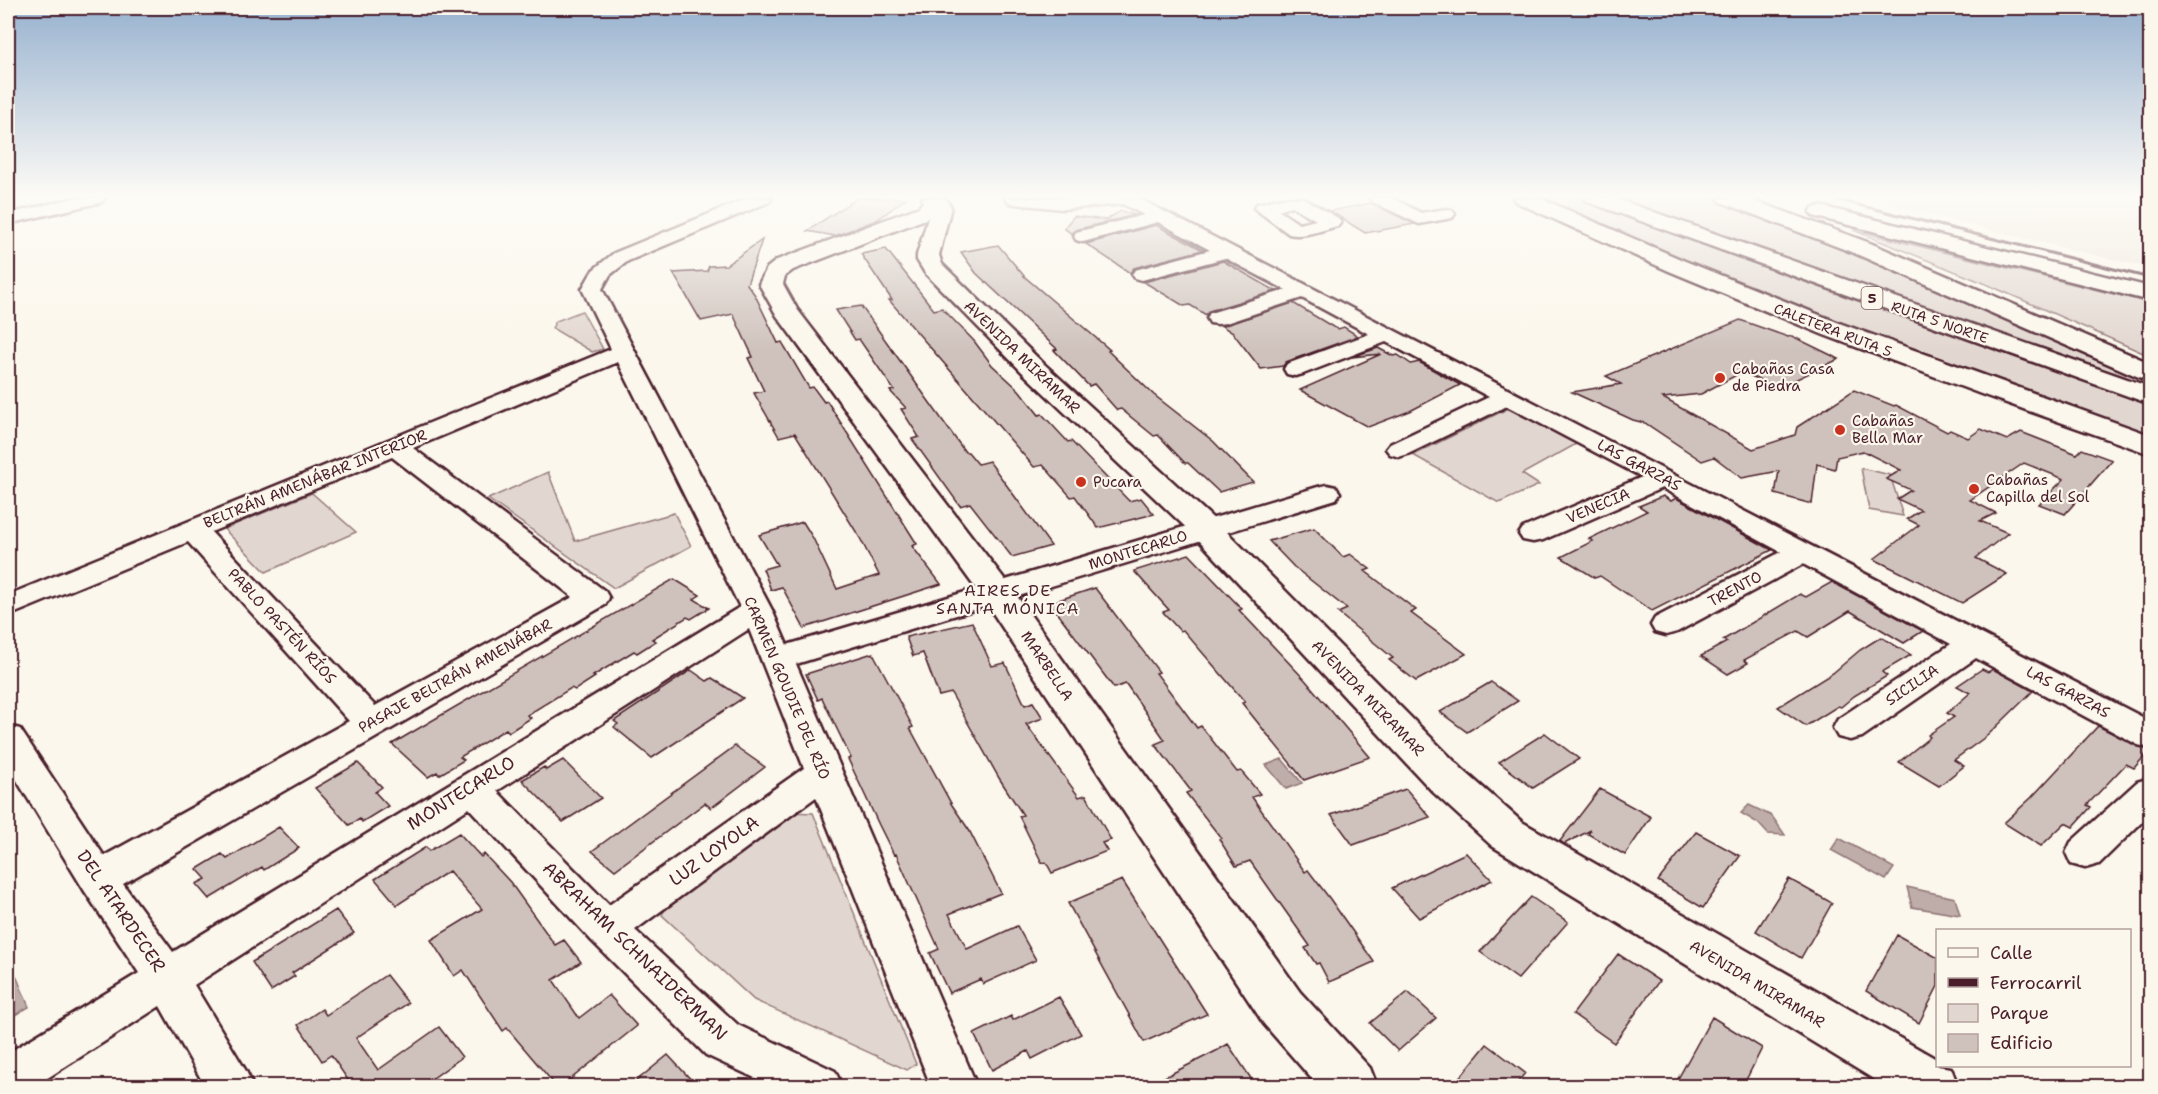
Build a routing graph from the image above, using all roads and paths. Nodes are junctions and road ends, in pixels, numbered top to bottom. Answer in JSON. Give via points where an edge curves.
{"nodes":[{"id":1,"x":640,"y":249,"type":"edge"},
{"id":2,"x":827,"y":249,"type":"edge"},
{"id":3,"x":930,"y":249,"type":"edge"},
{"id":4,"x":1223,"y":249,"type":"edge"},
{"id":5,"x":1635,"y":249,"type":"edge"},
{"id":6,"x":1738,"y":249,"type":"edge"},
{"id":7,"x":1864,"y":249,"type":"edge"},
{"id":8,"x":1962,"y":249,"type":"edge"},
{"id":9,"x":1227,"y":251,"type":"junction"},
{"id":10,"x":1142,"y":274,"type":"dead end"},
{"id":11,"x":1304,"y":291,"type":"junction"},
{"id":12,"x":2151,"y":294,"type":"edge"},
{"id":13,"x":1218,"y":318,"type":"dead end"},
{"id":14,"x":1388,"y":334,"type":"junction"},
{"id":15,"x":623,"y":352,"type":"junction"},
{"id":16,"x":1295,"y":369,"type":"dead end"},
{"id":17,"x":2151,"y":372,"type":"edge"},
{"id":18,"x":2151,"y":396,"type":"edge"},
{"id":19,"x":1508,"y":397,"type":"junction"},
{"id":20,"x":2151,"y":445,"type":"edge"},
{"id":21,"x":394,"y":446,"type":"junction"},
{"id":22,"x":1399,"y":450,"type":"dead end"},
{"id":23,"x":1663,"y":478,"type":"junction"},
{"id":24,"x":1327,"y":494,"type":"dead end"},
{"id":25,"x":193,"y":530,"type":"junction"},
{"id":26,"x":1207,"y":530,"type":"junction"},
{"id":27,"x":1533,"y":534,"type":"dead end"},
{"id":28,"x":1803,"y":552,"type":"junction"},
{"id":29,"x":997,"y":593,"type":"junction"},
{"id":30,"x":8,"y":606,"type":"edge"},
{"id":31,"x":757,"y":610,"type":"junction"},
{"id":32,"x":1666,"y":625,"type":"dead end"},
{"id":33,"x":1975,"y":643,"type":"junction"},
{"id":34,"x":777,"y":659,"type":"junction"},
{"id":35,"x":371,"y":723,"type":"junction"},
{"id":36,"x":1850,"y":728,"type":"dead end"},
{"id":37,"x":2151,"y":736,"type":"edge"},
{"id":38,"x":8,"y":738,"type":"edge"},
{"id":39,"x":823,"y":773,"type":"junction"},
{"id":40,"x":471,"y":787,"type":"junction"},
{"id":41,"x":2151,"y":792,"type":"edge"},
{"id":42,"x":2085,"y":853,"type":"dead end"},
{"id":43,"x":98,"y":879,"type":"junction"},
{"id":44,"x":606,"y":929,"type":"junction"},
{"id":45,"x":166,"y":977,"type":"junction"},
{"id":46,"x":8,"y":1078,"type":"edge"},
{"id":47,"x":230,"y":1086,"type":"edge"},
{"id":48,"x":819,"y":1086,"type":"edge"},
{"id":49,"x":954,"y":1086,"type":"edge"},
{"id":50,"x":1351,"y":1086,"type":"edge"},
{"id":51,"x":1932,"y":1086,"type":"edge"}],
"edges":[{"from":1,"to":15,"type":"street","name":"CARMEN GOUDIE DEL RÍO","via":[[604,268],[592,289]]},
{"from":2,"to":29,"type":"main road","name":"MARBELLA","via":[[785,265],[775,273],[771,284],[786,311]]},
{"from":3,"to":26,"type":"main road","name":"AVENIDA MIRAMAR","via":[[928,260],[933,268],[1041,377]]},
{"from":4,"to":9,"type":"street","name":"LAS GARZAS"},
{"from":5,"to":20,"type":"main road","name":"CALETERA RUTA 5","via":[[1804,320]]},
{"from":6,"to":18,"type":"main road","name":"RUTA 5 NORTE","number":"5"},
{"from":7,"to":17,"type":"main road"},
{"from":8,"to":12,"type":"main road"},
{"from":9,"to":10,"type":"street"},
{"from":9,"to":11,"type":"street","name":"LAS GARZAS"},
{"from":11,"to":13,"type":"street"},
{"from":11,"to":14,"type":"street","name":"LAS GARZAS"},
{"from":14,"to":16,"type":"street"},
{"from":14,"to":19,"type":"street","name":"LAS GARZAS"},
{"from":15,"to":21,"type":"street","name":"BELTRÁN AMENÁBAR INTERIOR"},
{"from":15,"to":31,"type":"street","name":"CARMEN GOUDIE DEL RÍO"},
{"from":19,"to":22,"type":"street"},
{"from":19,"to":23,"type":"street","name":"LAS GARZAS"},
{"from":21,"to":25,"type":"street","name":"BELTRÁN AMENÁBAR INTERIOR"},
{"from":21,"to":35,"type":"street","name":"PASAJE BELTRÁN AMENÁBAR","via":[[594,598]]},
{"from":23,"to":27,"type":"street","name":"VENECIA"},
{"from":23,"to":28,"type":"street","name":"LAS GARZAS"},
{"from":24,"to":26,"type":"street","name":"MONTECARLO"},
{"from":25,"to":30,"type":"street","name":"BELTRÁN AMENÁBAR INTERIOR"},
{"from":25,"to":35,"type":"street","name":"PABLO PASTÉN RÍOS"},
{"from":26,"to":29,"type":"street","name":"MONTECARLO"},
{"from":26,"to":51,"type":"main road","name":"AVENIDA MIRAMAR","via":[[1448,781],[1507,834]]},
{"from":28,"to":32,"type":"street","name":"TRENTO"},
{"from":28,"to":33,"type":"street","name":"LAS GARZAS"},
{"from":29,"to":34,"type":"street","name":"MONTECARLO"},
{"from":29,"to":50,"type":"main road","name":"MARBELLA","via":[[1276,999]]},
{"from":31,"to":34,"type":"street","name":"CARMEN GOUDIE DEL RÍO"},
{"from":31,"to":40,"type":"street","name":"MONTECARLO"},
{"from":33,"to":36,"type":"street","name":"SICILIA"},
{"from":33,"to":37,"type":"street","name":"LAS GARZAS"},
{"from":34,"to":39,"type":"street","name":"CARMEN GOUDIE DEL RÍO"},
{"from":35,"to":43,"type":"street","name":"PASAJE BELTRÁN AMENÁBAR"},
{"from":38,"to":43,"type":"street","name":"DEL ATARDECER"},
{"from":39,"to":44,"type":"street","name":"LUZ LOYOLA"},
{"from":39,"to":49,"type":"street","name":"CARMEN GOUDIE DEL RÍO"},
{"from":40,"to":44,"type":"street","name":"ABRAHAM SCHNAIDERMAN"},
{"from":40,"to":45,"type":"street","name":"MONTECARLO"},
{"from":41,"to":42,"type":"street"},
{"from":43,"to":45,"type":"street","name":"DEL ATARDECER"},
{"from":44,"to":48,"type":"street","name":"ABRAHAM SCHNAIDERMAN","via":[[722,1040]]},
{"from":45,"to":46,"type":"street","name":"MONTECARLO"},
{"from":45,"to":47,"type":"street","name":"DEL ATARDECER"}]}
